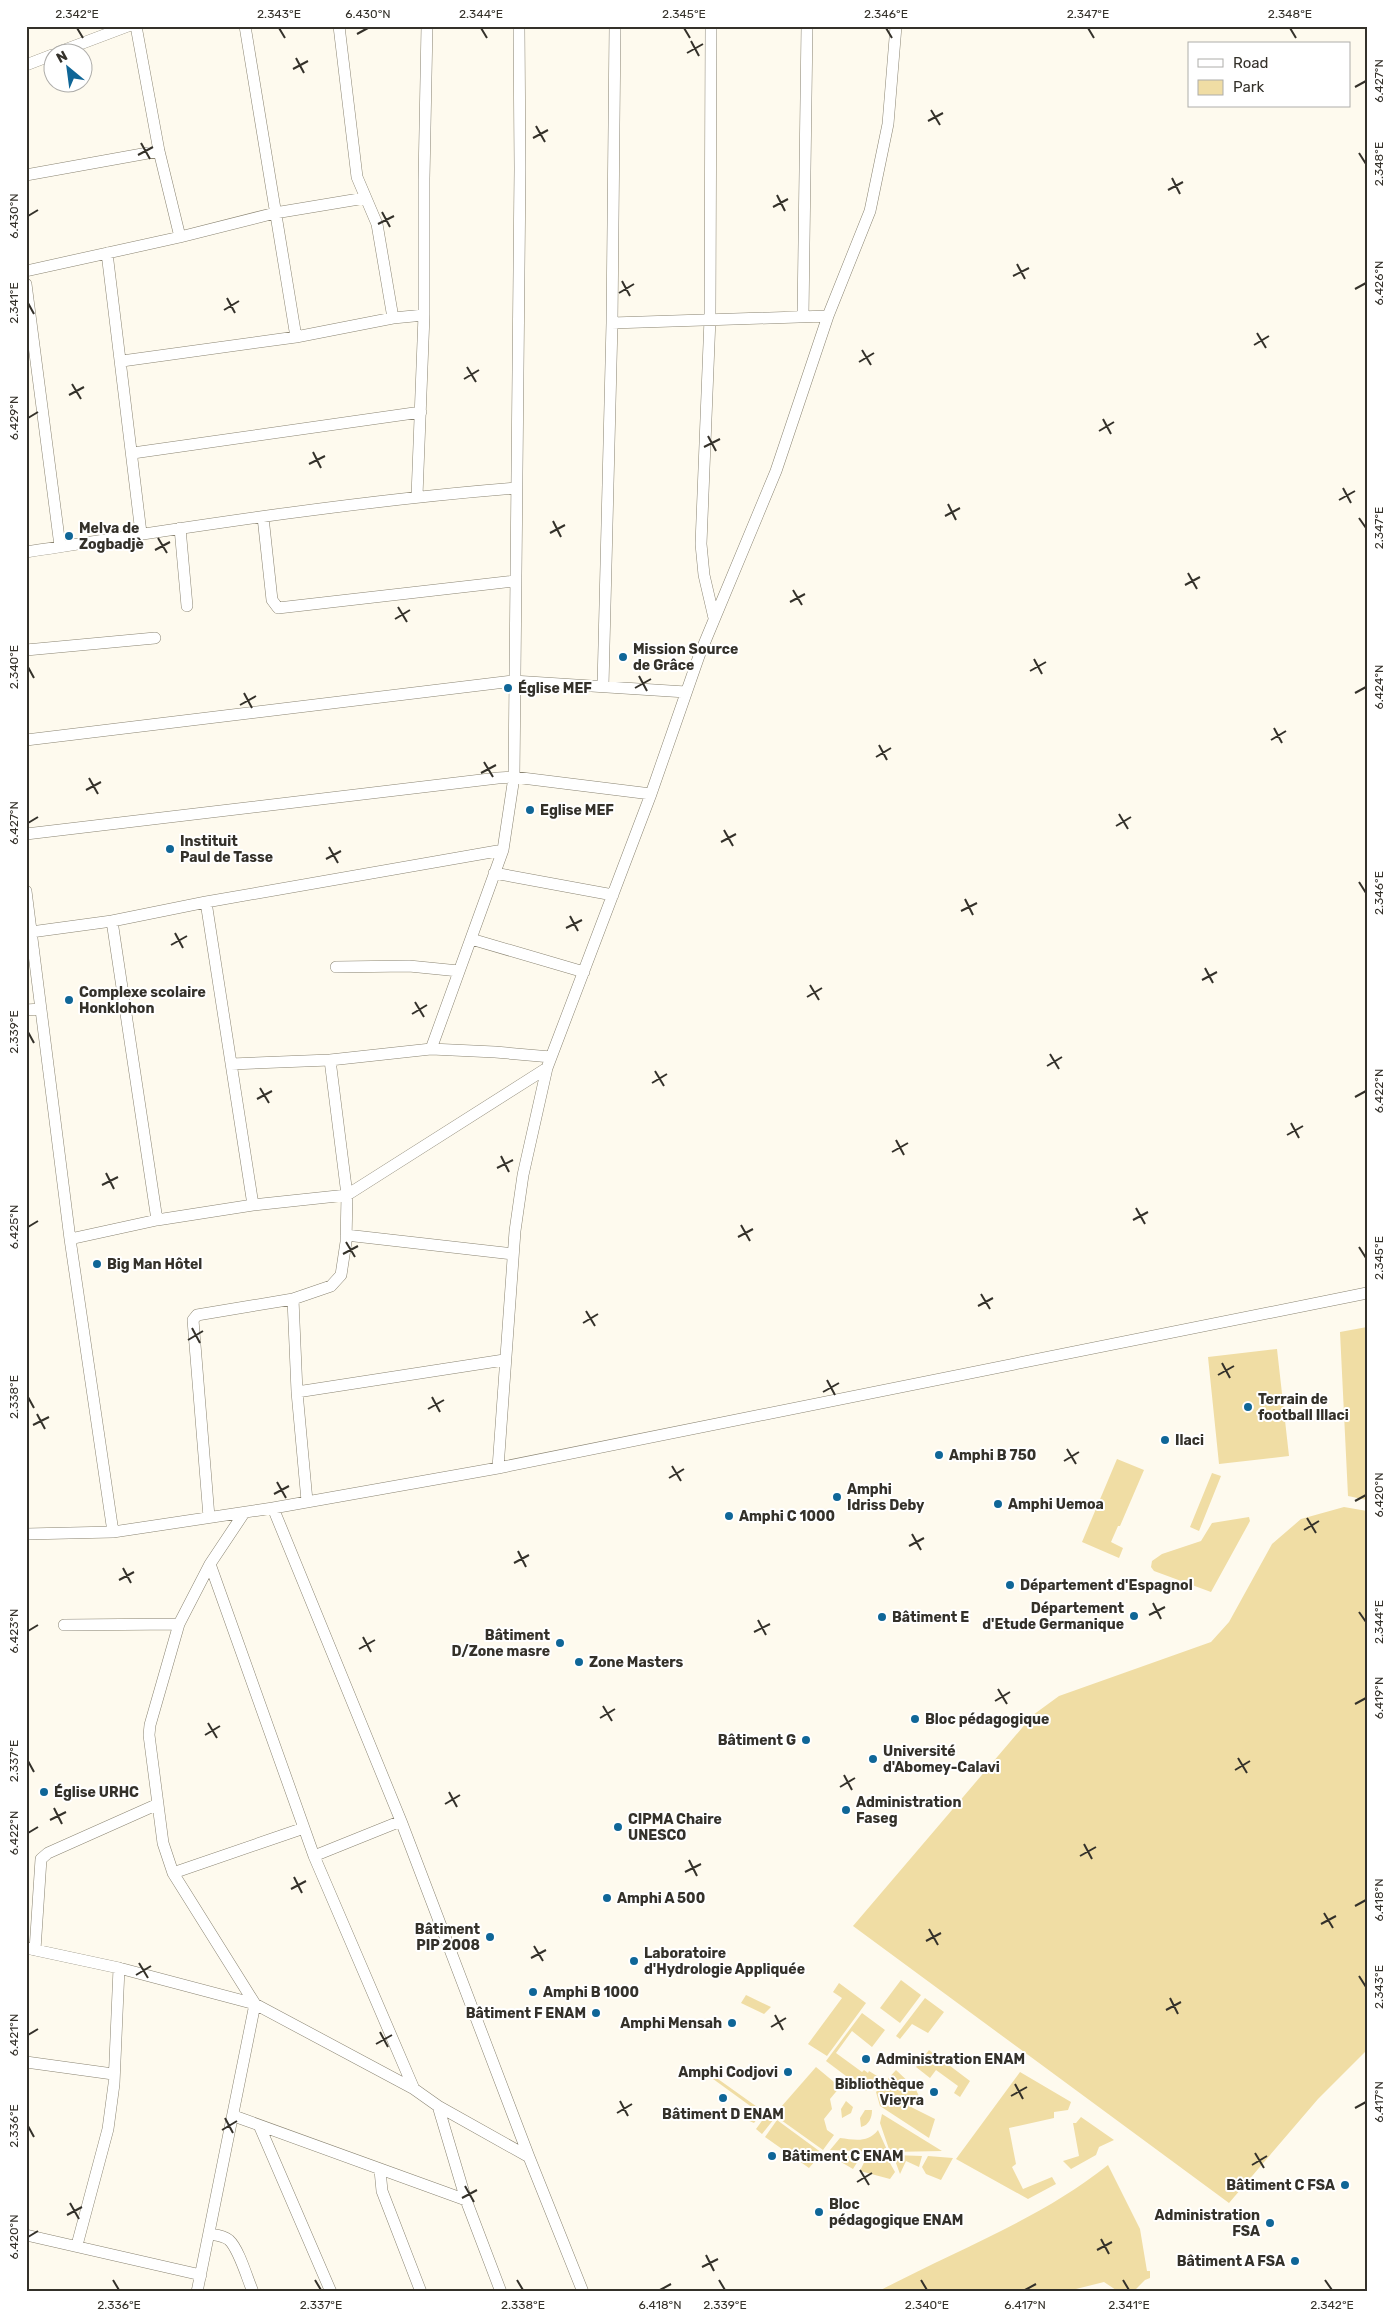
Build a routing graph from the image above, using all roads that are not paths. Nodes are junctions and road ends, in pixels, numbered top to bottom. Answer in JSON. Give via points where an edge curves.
{"nodes":[{"id":1,"x":128,"y":26,"type":"edge"},
{"id":2,"x":136,"y":26,"type":"edge"},
{"id":3,"x":244,"y":26,"type":"edge"},
{"id":4,"x":339,"y":26,"type":"edge"},
{"id":5,"x":428,"y":26,"type":"edge"},
{"id":6,"x":519,"y":26,"type":"edge"},
{"id":7,"x":615,"y":26,"type":"edge"},
{"id":8,"x":711,"y":26,"type":"edge"},
{"id":9,"x":807,"y":26,"type":"edge"},
{"id":10,"x":896,"y":26,"type":"edge"},
{"id":11,"x":86,"y":42,"type":"edge"},
{"id":12,"x":42,"y":59,"type":"edge"},
{"id":13,"x":26,"y":65,"type":"edge"},
{"id":14,"x":159,"y":152,"type":"junction"},
{"id":15,"x":26,"y":176,"type":"edge"},
{"id":16,"x":365,"y":198,"type":"junction"},
{"id":17,"x":275,"y":213,"type":"junction"},
{"id":18,"x":180,"y":237,"type":"junction"},
{"id":19,"x":107,"y":253,"type":"junction"},
{"id":20,"x":26,"y":271,"type":"edge"},
{"id":21,"x":26,"y":284,"type":"edge"},
{"id":22,"x":424,"y":315,"type":"junction"},
{"id":23,"x":803,"y":316,"type":"junction"},
{"id":24,"x":828,"y":316,"type":"junction"},
{"id":25,"x":393,"y":318,"type":"junction"},
{"id":26,"x":710,"y":318,"type":"junction"},
{"id":27,"x":612,"y":323,"type":"junction"},
{"id":28,"x":296,"y":337,"type":"junction"},
{"id":29,"x":122,"y":361,"type":"junction"},
{"id":30,"x":421,"y":412,"type":"junction"},
{"id":31,"x":133,"y":453,"type":"junction"},
{"id":32,"x":516,"y":488,"type":"junction"},
{"id":33,"x":417,"y":496,"type":"junction"},
{"id":34,"x":263,"y":517,"type":"junction"},
{"id":35,"x":180,"y":528,"type":"junction"},
{"id":36,"x":141,"y":533,"type":"junction"},
{"id":37,"x":60,"y":546,"type":"junction"},
{"id":38,"x":26,"y":552,"type":"edge"},
{"id":39,"x":515,"y":581,"type":"junction"},
{"id":40,"x":187,"y":606,"type":"dead end"},
{"id":41,"x":714,"y":618,"type":"junction"},
{"id":42,"x":155,"y":638,"type":"dead end"},
{"id":43,"x":26,"y":650,"type":"edge"},
{"id":44,"x":513,"y":681,"type":"junction"},
{"id":45,"x":603,"y":686,"type":"junction"},
{"id":46,"x":686,"y":692,"type":"junction"},
{"id":47,"x":26,"y":740,"type":"edge"},
{"id":48,"x":514,"y":777,"type":"junction"},
{"id":49,"x":652,"y":794,"type":"junction"},
{"id":50,"x":26,"y":834,"type":"edge"},
{"id":51,"x":503,"y":850,"type":"junction"},
{"id":52,"x":494,"y":873,"type":"junction"},
{"id":53,"x":26,"y":891,"type":"edge"},
{"id":54,"x":613,"y":895,"type":"junction"},
{"id":55,"x":206,"y":902,"type":"junction"},
{"id":56,"x":112,"y":921,"type":"junction"},
{"id":57,"x":31,"y":932,"type":"junction"},
{"id":58,"x":471,"y":939,"type":"junction"},
{"id":59,"x":336,"y":967,"type":"dead end"},
{"id":60,"x":459,"y":971,"type":"junction"},
{"id":61,"x":584,"y":972,"type":"junction"},
{"id":62,"x":41,"y":1009,"type":"junction"},
{"id":63,"x":26,"y":1010,"type":"edge"},
{"id":64,"x":431,"y":1049,"type":"junction"},
{"id":65,"x":330,"y":1060,"type":"junction"},
{"id":66,"x":549,"y":1063,"type":"junction"},
{"id":67,"x":231,"y":1064,"type":"junction"},
{"id":68,"x":347,"y":1195,"type":"junction"},
{"id":69,"x":253,"y":1205,"type":"junction"},
{"id":70,"x":157,"y":1220,"type":"junction"},
{"id":71,"x":346,"y":1235,"type":"junction"},
{"id":72,"x":70,"y":1239,"type":"junction"},
{"id":73,"x":513,"y":1254,"type":"junction"},
{"id":74,"x":1367,"y":1293,"type":"edge"},
{"id":75,"x":293,"y":1299,"type":"junction"},
{"id":76,"x":504,"y":1360,"type":"junction"},
{"id":77,"x":297,"y":1392,"type":"junction"},
{"id":78,"x":498,"y":1468,"type":"junction"},
{"id":79,"x":307,"y":1501,"type":"junction"},
{"id":80,"x":273,"y":1508,"type":"junction"},
{"id":81,"x":244,"y":1513,"type":"junction"},
{"id":82,"x":208,"y":1517,"type":"junction"},
{"id":83,"x":113,"y":1532,"type":"junction"},
{"id":84,"x":26,"y":1534,"type":"edge"},
{"id":85,"x":210,"y":1564,"type":"junction"},
{"id":86,"x":179,"y":1624,"type":"junction"},
{"id":87,"x":64,"y":1625,"type":"dead end"},
{"id":88,"x":158,"y":1804,"type":"junction"},
{"id":89,"x":401,"y":1821,"type":"junction"},
{"id":90,"x":304,"y":1828,"type":"junction"},
{"id":91,"x":314,"y":1856,"type":"junction"},
{"id":92,"x":173,"y":1873,"type":"junction"},
{"id":93,"x":30,"y":1949,"type":"edge"},
{"id":94,"x":119,"y":1968,"type":"junction"},
{"id":95,"x":255,"y":2004,"type":"junction"},
{"id":96,"x":26,"y":2062,"type":"edge"},
{"id":97,"x":113,"y":2074,"type":"junction"},
{"id":98,"x":414,"y":2090,"type":"junction"},
{"id":99,"x":438,"y":2106,"type":"junction"},
{"id":100,"x":234,"y":2116,"type":"junction"},
{"id":101,"x":259,"y":2125,"type":"junction"},
{"id":102,"x":529,"y":2157,"type":"junction"},
{"id":103,"x":380,"y":2170,"type":"junction"},
{"id":104,"x":466,"y":2200,"type":"junction"},
{"id":105,"x":26,"y":2234,"type":"edge"},
{"id":106,"x":209,"y":2234,"type":"junction"},
{"id":107,"x":77,"y":2245,"type":"junction"},
{"id":108,"x":200,"y":2275,"type":"junction"},
{"id":109,"x":197,"y":2292,"type":"edge"},
{"id":110,"x":253,"y":2292,"type":"edge"},
{"id":111,"x":331,"y":2292,"type":"edge"},
{"id":112,"x":421,"y":2292,"type":"edge"},
{"id":113,"x":502,"y":2292,"type":"edge"},
{"id":114,"x":583,"y":2292,"type":"edge"}],
"edges":[{"from":1,"to":11,"type":"street"},
{"from":2,"to":14,"type":"street"},
{"from":3,"to":17,"type":"street"},
{"from":4,"to":16,"type":"street","via":[[357,176]]},
{"from":5,"to":22,"type":"street"},
{"from":6,"to":32,"type":"street"},
{"from":7,"to":27,"type":"street"},
{"from":8,"to":26,"type":"street"},
{"from":9,"to":23,"type":"street"},
{"from":10,"to":24,"type":"street","via":[[889,116],[880,169],[870,211]]},
{"from":12,"to":13,"type":"street"},
{"from":14,"to":15,"type":"street"},
{"from":14,"to":18,"type":"street"},
{"from":16,"to":17,"type":"street"},
{"from":16,"to":25,"type":"street","via":[[376,224]]},
{"from":17,"to":18,"type":"street"},
{"from":17,"to":28,"type":"street"},
{"from":18,"to":19,"type":"street"},
{"from":19,"to":20,"type":"street"},
{"from":19,"to":29,"type":"street"},
{"from":21,"to":37,"type":"street"},
{"from":22,"to":25,"type":"street"},
{"from":22,"to":30,"type":"street"},
{"from":23,"to":24,"type":"street"},
{"from":23,"to":26,"type":"street"},
{"from":24,"to":41,"type":"street","via":[[776,472]]},
{"from":25,"to":28,"type":"street"},
{"from":26,"to":27,"type":"street"},
{"from":26,"to":41,"type":"street","via":[[701,544]]},
{"from":27,"to":45,"type":"street"},
{"from":28,"to":29,"type":"street"},
{"from":29,"to":31,"type":"street"},
{"from":30,"to":31,"type":"street"},
{"from":30,"to":33,"type":"street"},
{"from":31,"to":36,"type":"street"},
{"from":32,"to":33,"type":"street"},
{"from":32,"to":39,"type":"street"},
{"from":33,"to":34,"type":"street"},
{"from":34,"to":35,"type":"street"},
{"from":34,"to":39,"type":"street","via":[[272,600],[278,608]]},
{"from":35,"to":36,"type":"street"},
{"from":35,"to":40,"type":"street"},
{"from":36,"to":37,"type":"street"},
{"from":37,"to":38,"type":"street"},
{"from":39,"to":44,"type":"street"},
{"from":41,"to":46,"type":"street"},
{"from":42,"to":43,"type":"street"},
{"from":44,"to":45,"type":"street"},
{"from":44,"to":47,"type":"street"},
{"from":44,"to":48,"type":"street"},
{"from":45,"to":46,"type":"street"},
{"from":46,"to":49,"type":"street"},
{"from":48,"to":49,"type":"street"},
{"from":48,"to":50,"type":"street"},
{"from":48,"to":51,"type":"street"},
{"from":49,"to":54,"type":"street"},
{"from":51,"to":52,"type":"street"},
{"from":51,"to":55,"type":"street"},
{"from":52,"to":54,"type":"street"},
{"from":52,"to":58,"type":"street"},
{"from":53,"to":57,"type":"street"},
{"from":54,"to":61,"type":"street"},
{"from":55,"to":56,"type":"street"},
{"from":55,"to":67,"type":"street"},
{"from":56,"to":57,"type":"street"},
{"from":56,"to":70,"type":"street"},
{"from":57,"to":62,"type":"street"},
{"from":58,"to":60,"type":"street"},
{"from":58,"to":61,"type":"street"},
{"from":59,"to":60,"type":"street","via":[[409,966]]},
{"from":60,"to":64,"type":"street"},
{"from":61,"to":66,"type":"street"},
{"from":62,"to":63,"type":"street"},
{"from":62,"to":72,"type":"street"},
{"from":64,"to":65,"type":"street"},
{"from":64,"to":66,"type":"street","via":[[495,1052]]},
{"from":65,"to":67,"type":"street"},
{"from":65,"to":68,"type":"street"},
{"from":66,"to":68,"type":"street"},
{"from":66,"to":73,"type":"street","via":[[523,1176]]},
{"from":67,"to":69,"type":"street"},
{"from":68,"to":69,"type":"street"},
{"from":68,"to":71,"type":"street"},
{"from":69,"to":70,"type":"street"},
{"from":70,"to":72,"type":"street"},
{"from":71,"to":73,"type":"street"},
{"from":71,"to":75,"type":"street","via":[[342,1275],[331,1286]]},
{"from":72,"to":83,"type":"street"},
{"from":73,"to":76,"type":"street"},
{"from":74,"to":78,"type":"street"},
{"from":75,"to":77,"type":"street"},
{"from":75,"to":82,"type":"street","via":[[197,1316],[193,1320]]},
{"from":76,"to":77,"type":"street"},
{"from":76,"to":78,"type":"street"},
{"from":77,"to":79,"type":"street"},
{"from":78,"to":79,"type":"street"},
{"from":79,"to":80,"type":"street"},
{"from":80,"to":81,"type":"street"},
{"from":80,"to":89,"type":"street"},
{"from":81,"to":82,"type":"street"},
{"from":81,"to":85,"type":"street"},
{"from":82,"to":83,"type":"street"},
{"from":83,"to":84,"type":"street"},
{"from":85,"to":86,"type":"street"},
{"from":85,"to":90,"type":"street"},
{"from":86,"to":87,"type":"street"},
{"from":86,"to":88,"type":"street","via":[[150,1725]]},
{"from":88,"to":92,"type":"street","via":[[162,1843]]},
{"from":88,"to":93,"type":"street","via":[[48,1853],[41,1860]]},
{"from":89,"to":91,"type":"street"},
{"from":89,"to":102,"type":"street"},
{"from":90,"to":91,"type":"street"},
{"from":90,"to":92,"type":"street"},
{"from":91,"to":98,"type":"street"},
{"from":92,"to":95,"type":"street"},
{"from":93,"to":94,"type":"street"},
{"from":94,"to":95,"type":"street"},
{"from":94,"to":97,"type":"street"},
{"from":95,"to":98,"type":"street"},
{"from":95,"to":100,"type":"street"},
{"from":96,"to":97,"type":"street"},
{"from":97,"to":107,"type":"street","via":[[108,2128]]},
{"from":98,"to":99,"type":"street"},
{"from":99,"to":102,"type":"street"},
{"from":99,"to":104,"type":"street"},
{"from":100,"to":101,"type":"street"},
{"from":100,"to":106,"type":"street"},
{"from":101,"to":103,"type":"street"},
{"from":101,"to":111,"type":"street"},
{"from":102,"to":114,"type":"street"},
{"from":103,"to":104,"type":"street"},
{"from":103,"to":112,"type":"street","via":[[382,2191]]},
{"from":104,"to":113,"type":"street"},
{"from":105,"to":107,"type":"street"},
{"from":106,"to":108,"type":"street"},
{"from":106,"to":110,"type":"street","via":[[229,2240]]},
{"from":107,"to":108,"type":"street"},
{"from":108,"to":109,"type":"street"}]}
